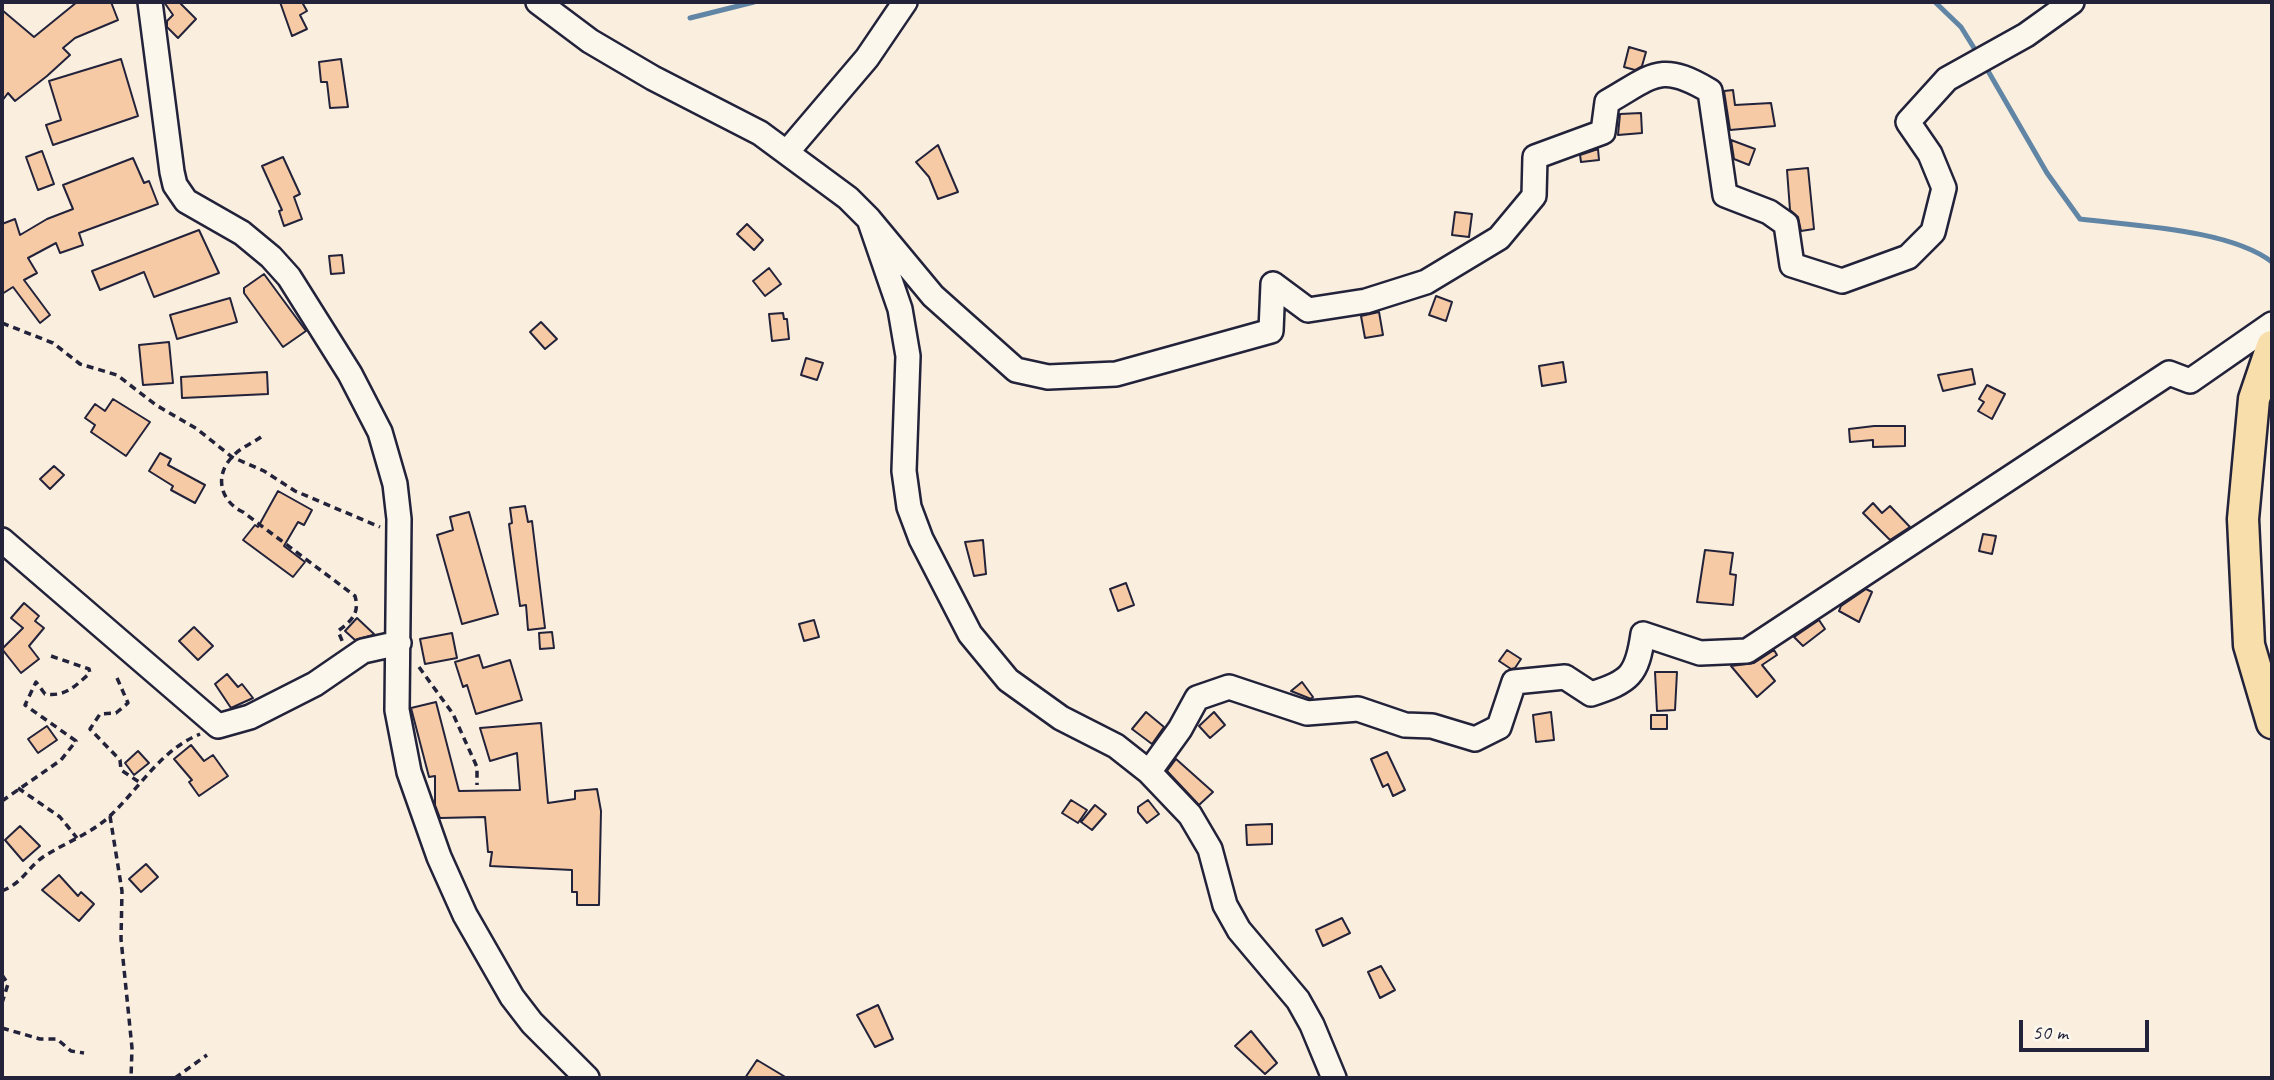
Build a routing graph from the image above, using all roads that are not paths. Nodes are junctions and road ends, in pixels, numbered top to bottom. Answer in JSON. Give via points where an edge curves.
{"nodes":[{"id":1,"x":150,"y":2,"type":"edge"},
{"id":2,"x":538,"y":2,"type":"edge"},
{"id":3,"x":905,"y":2,"type":"edge"},
{"id":4,"x":2072,"y":2,"type":"edge"},
{"id":5,"x":787,"y":152,"type":"junction"},
{"id":6,"x":869,"y":219,"type":"junction"},
{"id":7,"x":2272,"y":324,"type":"edge"},
{"id":8,"x":2272,"y":346,"type":"edge"},
{"id":9,"x":2,"y":540,"type":"edge"},
{"id":10,"x":399,"y":645,"type":"junction"},
{"id":11,"x":2272,"y":723,"type":"edge"},
{"id":12,"x":1149,"y":772,"type":"junction"},
{"id":13,"x":586,"y":1078,"type":"edge"},
{"id":14,"x":1334,"y":1078,"type":"edge"}],
"edges":[{"from":1,"to":10,"type":"street","via":[[175,185],[186,201],[242,233],[271,257],[320,323],[380,432],[395,484]]},
{"from":2,"to":5,"type":"street","via":[[590,41]]},
{"from":3,"to":5,"type":"street","via":[[867,58]]},
{"from":4,"to":6,"type":"street","via":[[2026,35],[1947,79],[1908,122],[1930,153],[1944,188],[1933,232],[1908,257],[1842,281],[1792,265],[1786,224],[1769,212],[1725,195],[1710,92],[1683,75],[1656,74],[1607,102],[1603,132],[1535,157],[1534,196],[1499,238],[1426,282],[1366,301],[1308,310],[1273,284],[1271,331],[1116,374],[1048,377],[1016,370],[933,296]]},
{"from":5,"to":6,"type":"street"},
{"from":6,"to":12,"type":"street","via":[[900,309],[908,356],[904,471],[909,507],[921,539],[970,634],[1008,680],[1060,718],[1116,746]]},
{"from":7,"to":12,"type":"street","via":[[2190,381],[2169,373],[1747,651],[1700,653],[1643,634],[1640,660],[1623,683],[1591,694],[1565,677],[1514,682],[1499,727],[1475,738],[1432,726],[1405,725],[1358,709],[1307,713],[1229,687],[1197,698]]},
{"from":8,"to":11,"type":"main road","via":[[2254,399],[2243,519],[2249,645]]},
{"from":9,"to":10,"type":"street","via":[[218,726],[250,717],[315,684],[363,651]]},
{"from":10,"to":13,"type":"street","via":[[399,730],[439,857],[465,915],[512,997]]},
{"from":12,"to":14,"type":"street","via":[[1190,815],[1210,849],[1225,905],[1239,930],[1298,1000]]}]}
